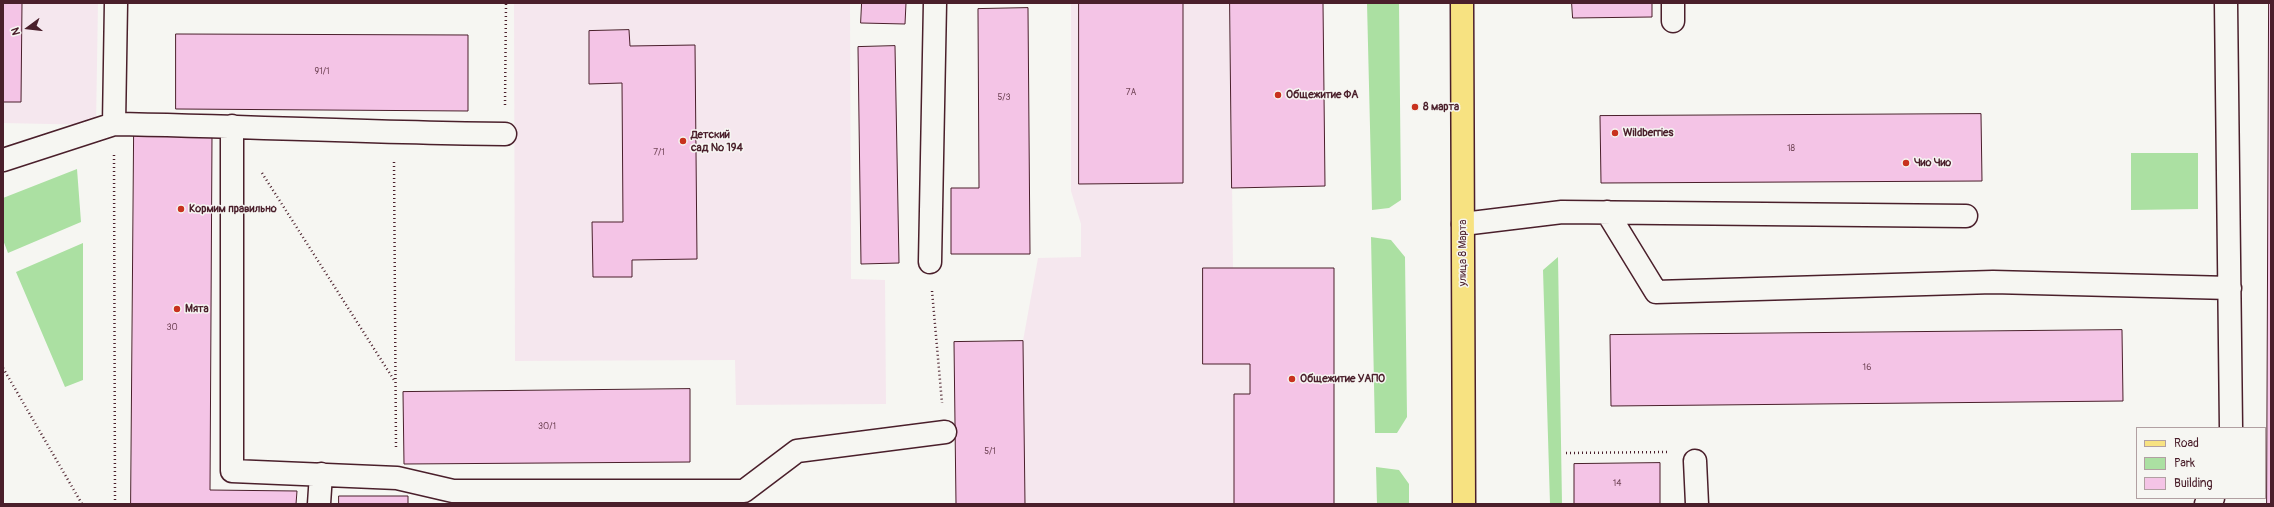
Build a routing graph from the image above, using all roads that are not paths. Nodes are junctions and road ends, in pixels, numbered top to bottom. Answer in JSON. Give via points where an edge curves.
{"nodes":[{"id":1,"x":116,"y":3,"type":"edge"},
{"id":2,"x":935,"y":3,"type":"edge"},
{"id":3,"x":1462,"y":3,"type":"edge"},
{"id":4,"x":2226,"y":3,"type":"edge"},
{"id":5,"x":114,"y":124,"type":"junction"},
{"id":6,"x":232,"y":126,"type":"junction"},
{"id":7,"x":505,"y":134,"type":"road end"},
{"id":8,"x":3,"y":160,"type":"edge"},
{"id":9,"x":1607,"y":212,"type":"junction"},
{"id":10,"x":1966,"y":216,"type":"dead end"},
{"id":11,"x":1463,"y":224,"type":"junction"},
{"id":12,"x":930,"y":262,"type":"road end"},
{"id":13,"x":2230,"y":288,"type":"junction"},
{"id":14,"x":2231,"y":427,"type":"edge"},
{"id":15,"x":945,"y":432,"type":"road end"},
{"id":16,"x":1695,"y":462,"type":"road end"},
{"id":17,"x":321,"y":474,"type":"junction"},
{"id":18,"x":453,"y":498,"type":"edge"},
{"id":19,"x":319,"y":504,"type":"edge"},
{"id":20,"x":1464,"y":504,"type":"edge"},
{"id":21,"x":1697,"y":504,"type":"edge"}],
"edges":[{"from":1,"to":5,"type":"lane"},
{"from":2,"to":12,"type":"lane"},
{"from":3,"to":11,"type":"main road","name":"улица 8 Марта"},
{"from":4,"to":13,"type":"lane"},
{"from":5,"to":6,"type":"lane"},
{"from":5,"to":8,"type":"lane"},
{"from":6,"to":7,"type":"lane","via":[[393,133]]},
{"from":6,"to":17,"type":"lane","via":[[232,471]]},
{"from":9,"to":10,"type":"lane"},
{"from":9,"to":11,"type":"lane","via":[[1562,212]]},
{"from":9,"to":13,"type":"lane","via":[[1656,292],[1993,282]]},
{"from":11,"to":20,"type":"main road","name":"улица 8 Марта"},
{"from":13,"to":14,"type":"lane"},
{"from":15,"to":18,"type":"lane","via":[[797,451],[744,491]]},
{"from":16,"to":21,"type":"lane"},
{"from":17,"to":18,"type":"lane","via":[[397,478]]},
{"from":17,"to":19,"type":"lane"}]}
